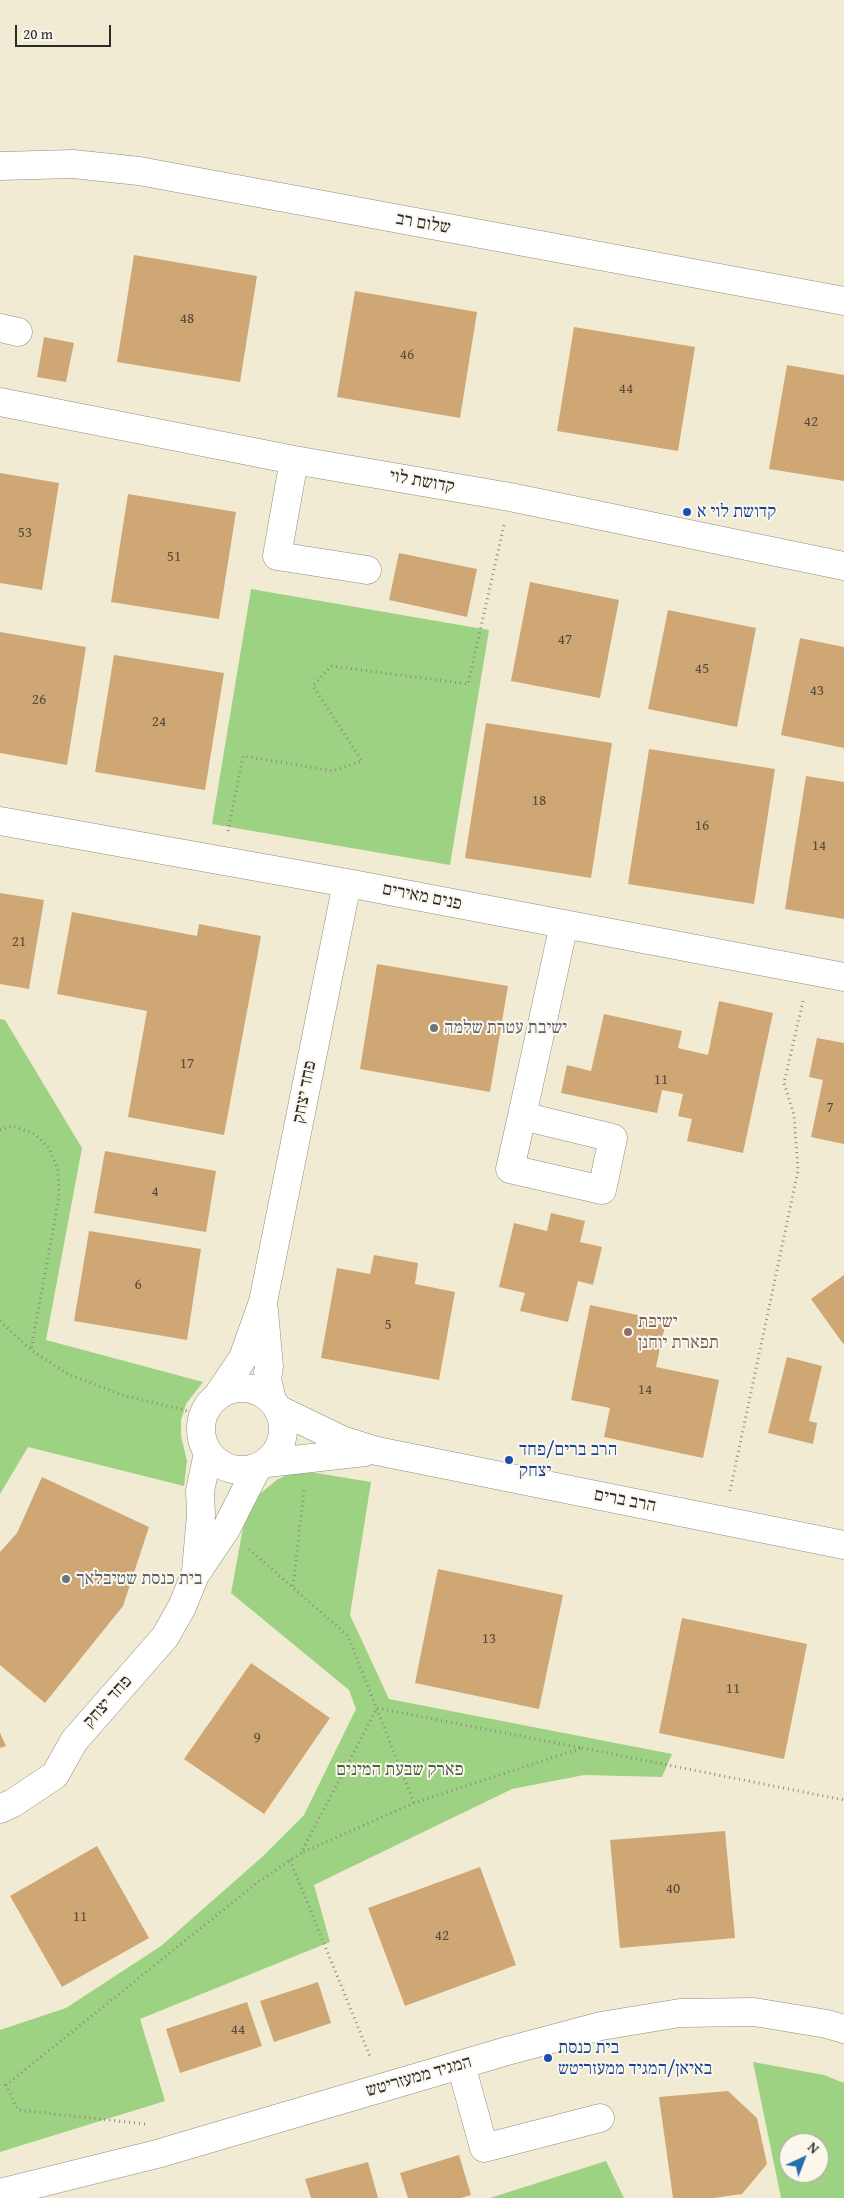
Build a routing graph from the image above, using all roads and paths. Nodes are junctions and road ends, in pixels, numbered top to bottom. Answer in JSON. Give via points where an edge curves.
{"nodes":[{"id":1,"x":0,"y":166,"type":"edge"},
{"id":2,"x":844,"y":301,"type":"edge"},
{"id":3,"x":0,"y":402,"type":"edge"},
{"id":4,"x":294,"y":460,"type":"junction"},
{"id":5,"x":510,"y":497,"type":"junction"},
{"id":6,"x":844,"y":566,"type":"edge"},
{"id":7,"x":367,"y":570,"type":"dead end"},
{"id":8,"x":0,"y":821,"type":"edge"},
{"id":9,"x":222,"y":861,"type":"junction"},
{"id":10,"x":347,"y":883,"type":"junction"},
{"id":11,"x":564,"y":924,"type":"junction"},
{"id":12,"x":810,"y":971,"type":"junction"},
{"id":13,"x":844,"y":977,"type":"edge"},
{"id":14,"x":522,"y":1116,"type":"dead end"},
{"id":15,"x":0,"y":1130,"type":"edge"},
{"id":16,"x":263,"y":1302,"type":"junction"},
{"id":17,"x":0,"y":1321,"type":"edge"},
{"id":18,"x":30,"y":1350,"type":"junction"},
{"id":19,"x":210,"y":1405,"type":"junction"},
{"id":20,"x":276,"y":1405,"type":"junction"},
{"id":21,"x":377,"y":1451,"type":"junction"},
{"id":22,"x":208,"y":1452,"type":"junction"},
{"id":23,"x":307,"y":1458,"type":"junction"},
{"id":24,"x":262,"y":1465,"type":"junction"},
{"id":25,"x":724,"y":1521,"type":"junction"},
{"id":26,"x":226,"y":1529,"type":"junction"},
{"id":27,"x":844,"y":1545,"type":"edge"},
{"id":28,"x":196,"y":1575,"type":"junction"},
{"id":29,"x":293,"y":1586,"type":"junction"},
{"id":30,"x":376,"y":1708,"type":"junction"},
{"id":31,"x":582,"y":1748,"type":"junction"},
{"id":32,"x":844,"y":1800,"type":"edge"},
{"id":33,"x":414,"y":1803,"type":"junction"},
{"id":34,"x":0,"y":1808,"type":"edge"},
{"id":35,"x":301,"y":1853,"type":"junction"},
{"id":36,"x":290,"y":1860,"type":"junction"},
{"id":37,"x":844,"y":2029,"type":"edge"},
{"id":38,"x":461,"y":2065,"type":"junction"},
{"id":39,"x":383,"y":2088,"type":"junction"},
{"id":40,"x":600,"y":2118,"type":"dead end"},
{"id":41,"x":151,"y":2125,"type":"dead end"},
{"id":42,"x":0,"y":2193,"type":"edge"}],
"edges":[{"from":1,"to":2,"type":"street","name":"שלום רב","via":[[73,164],[139,172]]},
{"from":3,"to":4,"type":"street","name":"קדושת לוי"},
{"from":4,"to":5,"type":"street","name":"קדושת לוי"},
{"from":4,"to":7,"type":"street","via":[[277,556]]},
{"from":5,"to":6,"type":"street","name":"קדושת לוי"},
{"from":5,"to":9,"type":"path","via":[[468,684],[331,666],[313,686],[362,762],[334,771],[243,756]]},
{"from":8,"to":9,"type":"street","name":"פנים מאירים"},
{"from":9,"to":10,"type":"street","name":"פנים מאירים"},
{"from":10,"to":11,"type":"street","name":"פנים מאירים"},
{"from":10,"to":16,"type":"street","name":"פחד יצחק"},
{"from":11,"to":12,"type":"street","name":"פנים מאירים"},
{"from":11,"to":14,"type":"street"},
{"from":12,"to":13,"type":"street","name":"פנים מאירים"},
{"from":12,"to":25,"type":"path","via":[[784,1083],[794,1115],[798,1171]]},
{"from":15,"to":18,"type":"path","via":[[12,1126],[35,1134],[49,1148],[58,1170],[59,1197]]},
{"from":16,"to":19,"type":"street","name":"פחד יצחק","via":[[243,1358]]},
{"from":16,"to":20,"type":"street","name":"פחד יצחק","via":[[269,1366],[267,1380]]},
{"from":17,"to":18,"type":"path"},
{"from":18,"to":19,"type":"path","via":[[68,1374],[113,1392]]},
{"from":19,"to":20,"type":"street","via":[[233,1388],[242,1387],[258,1390]]},
{"from":19,"to":22,"type":"street","via":[[201,1434]]},
{"from":20,"to":21,"type":"street","name":"הרב ברים","via":[[317,1430]]},
{"from":20,"to":24,"type":"street","via":[[284,1429],[283,1439],[274,1456]]},
{"from":21,"to":23,"type":"street","name":"הרב ברים"},
{"from":21,"to":25,"type":"street","name":"הרב ברים"},
{"from":22,"to":24,"type":"street","via":[[230,1468],[246,1470]]},
{"from":22,"to":28,"type":"street","name":"פחד יצחק","via":[[200,1491]]},
{"from":23,"to":24,"type":"street","name":"הרב ברים"},
{"from":23,"to":29,"type":"path"},
{"from":24,"to":26,"type":"street","name":"פחד יצחק"},
{"from":25,"to":27,"type":"street","name":"הרב ברים"},
{"from":26,"to":28,"type":"street","name":"פחד יצחק"},
{"from":26,"to":29,"type":"path"},
{"from":28,"to":34,"type":"street","name":"פחד יצחק","via":[[165,1637],[74,1740],[55,1775]]},
{"from":29,"to":30,"type":"path","via":[[348,1636]]},
{"from":30,"to":31,"type":"path"},
{"from":30,"to":33,"type":"path"},
{"from":30,"to":35,"type":"path"},
{"from":31,"to":32,"type":"path"},
{"from":31,"to":33,"type":"path"},
{"from":33,"to":35,"type":"path"},
{"from":35,"to":36,"type":"path"},
{"from":36,"to":39,"type":"path"},
{"from":36,"to":41,"type":"path","via":[[258,1882],[6,2085],[18,2110]]},
{"from":37,"to":38,"type":"street","name":"המגיד ממעזריטש","via":[[754,2012],[680,2013],[601,2026]]},
{"from":38,"to":39,"type":"street","name":"המגיד ממעזריטש"},
{"from":38,"to":40,"type":"street","via":[[484,2148]]},
{"from":39,"to":42,"type":"street","name":"המגיד ממעזריטש","via":[[157,2154]]}]}
